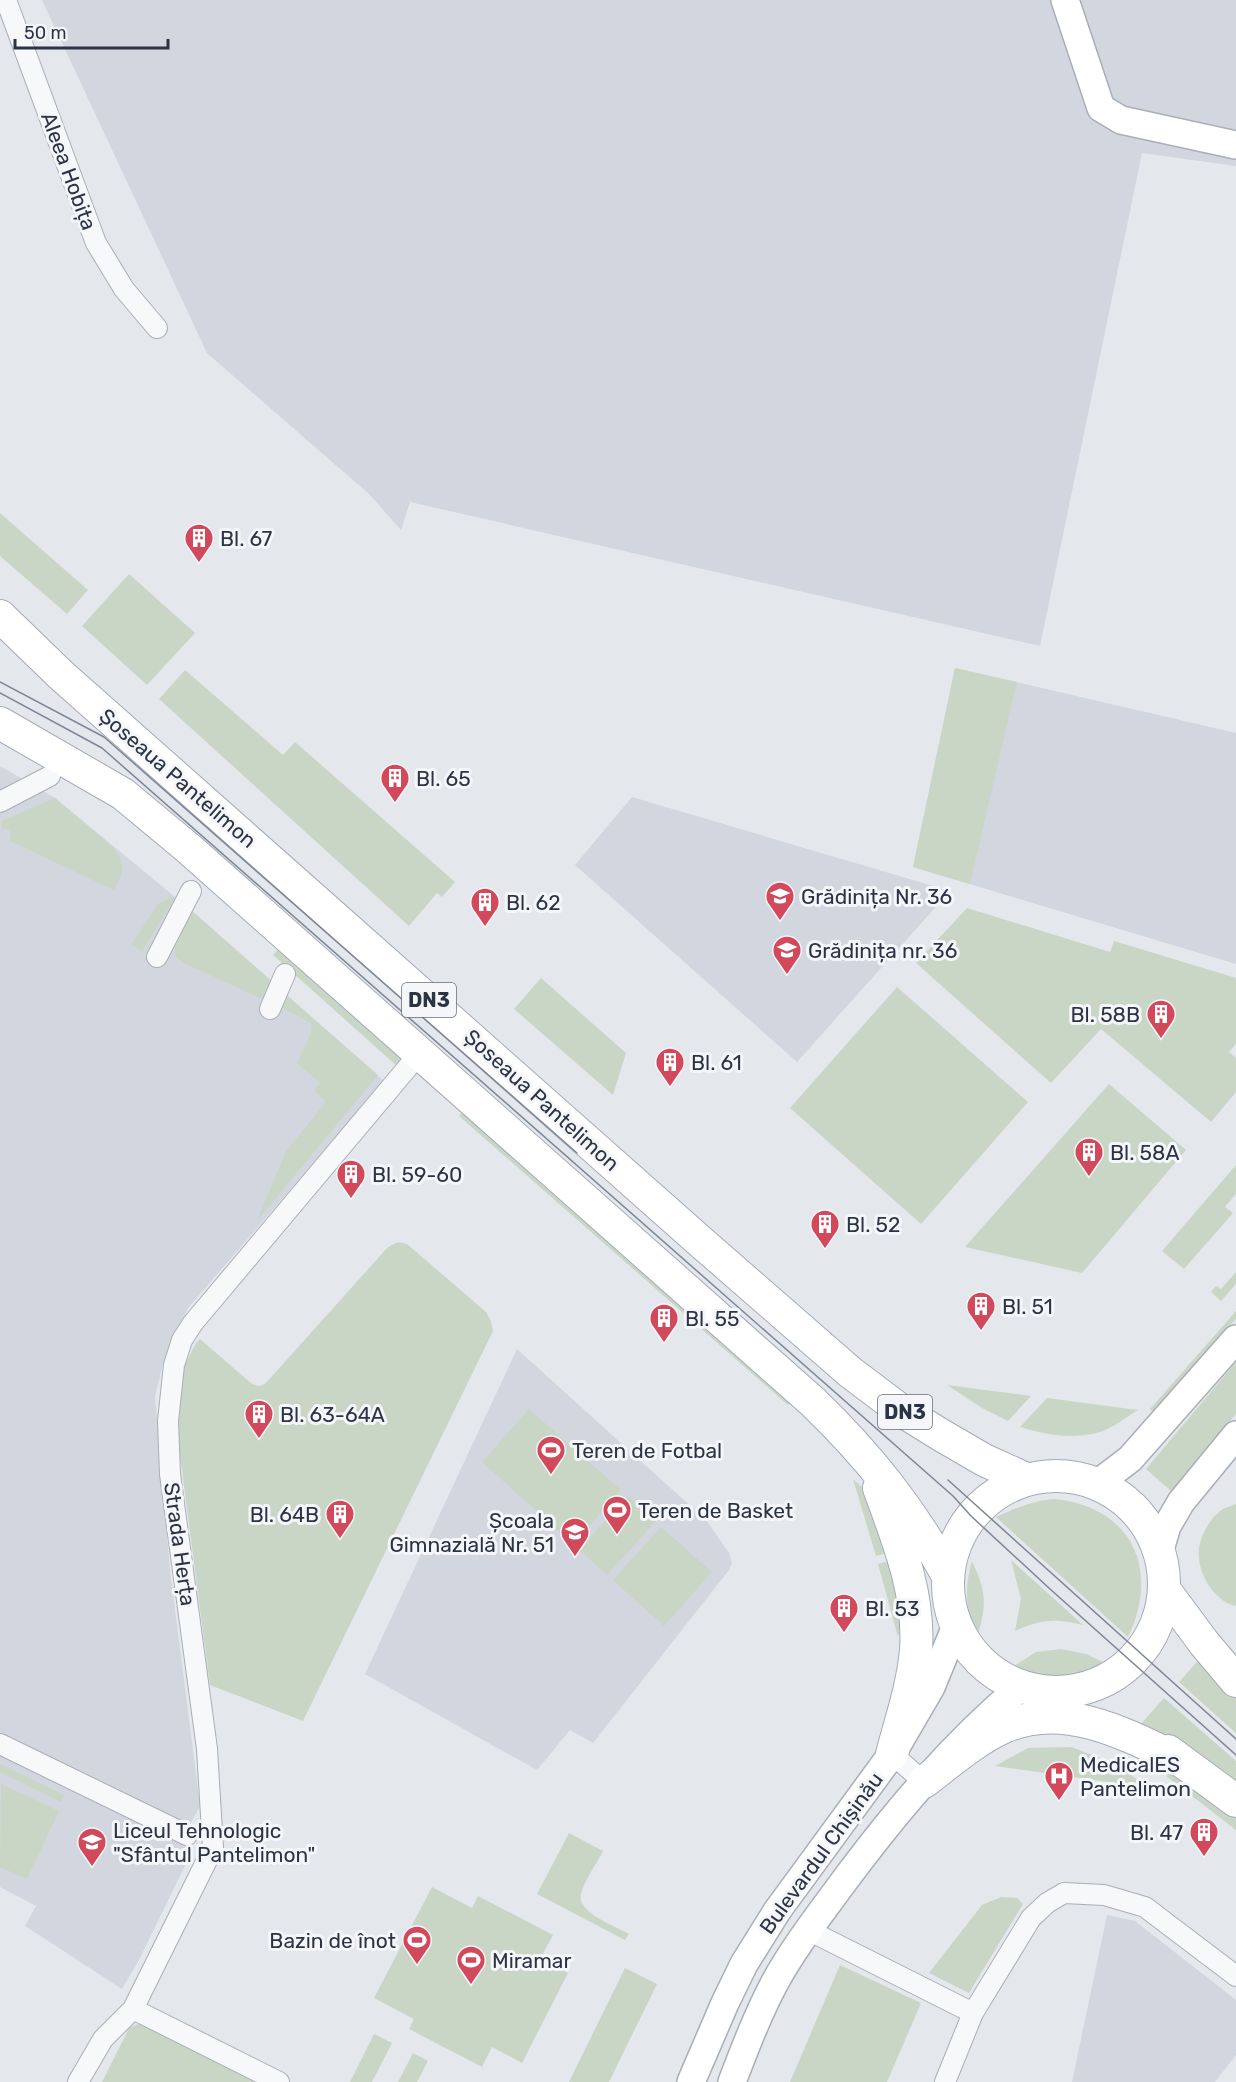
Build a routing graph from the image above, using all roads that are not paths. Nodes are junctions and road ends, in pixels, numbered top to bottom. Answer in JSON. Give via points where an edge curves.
{"nodes":[{"id":1,"x":6,"y":0,"type":"edge"},
{"id":2,"x":1065,"y":0,"type":"edge"},
{"id":3,"x":1236,"y":145,"type":"edge"},
{"id":4,"x":157,"y":328,"type":"dead end"},
{"id":5,"x":0,"y":616,"type":"edge"},
{"id":6,"x":0,"y":723,"type":"edge"},
{"id":7,"x":50,"y":776,"type":"dead end"},
{"id":8,"x":0,"y":802,"type":"edge"},
{"id":9,"x":191,"y":891,"type":"dead end"},
{"id":10,"x":157,"y":957,"type":"dead end"},
{"id":11,"x":285,"y":974,"type":"dead end"},
{"id":12,"x":270,"y":1009,"type":"dead end"},
{"id":13,"x":419,"y":1054,"type":"junction"},
{"id":14,"x":1236,"y":1339,"type":"edge"},
{"id":15,"x":1236,"y":1435,"type":"edge"},
{"id":16,"x":868,"y":1459,"type":"junction"},
{"id":17,"x":1026,"y":1479,"type":"junction"},
{"id":18,"x":1097,"y":1484,"type":"junction"},
{"id":19,"x":1159,"y":1552,"type":"junction"},
{"id":20,"x":948,"y":1576,"type":"junction"},
{"id":21,"x":1164,"y":1589,"type":"junction"},
{"id":22,"x":957,"y":1626,"type":"junction"},
{"id":23,"x":1236,"y":1681,"type":"edge"},
{"id":24,"x":1022,"y":1686,"type":"junction"},
{"id":25,"x":1063,"y":1691,"type":"junction"},
{"id":26,"x":0,"y":1744,"type":"edge"},
{"id":27,"x":892,"y":1754,"type":"junction"},
{"id":28,"x":1183,"y":1762,"type":"junction"},
{"id":29,"x":924,"y":1782,"type":"junction"},
{"id":30,"x":1236,"y":1801,"type":"edge"},
{"id":31,"x":187,"y":1835,"type":"dead end"},
{"id":32,"x":808,"y":1930,"type":"junction"},
{"id":33,"x":1236,"y":1976,"type":"edge"},
{"id":34,"x":133,"y":2009,"type":"junction"},
{"id":35,"x":973,"y":2013,"type":"junction"},
{"id":36,"x":78,"y":2082,"type":"edge"},
{"id":37,"x":279,"y":2082,"type":"edge"},
{"id":38,"x":691,"y":2082,"type":"edge"},
{"id":39,"x":732,"y":2082,"type":"edge"},
{"id":40,"x":945,"y":2082,"type":"edge"}],
"edges":[{"from":1,"to":4,"type":"street","name":"Aleea Hobița","via":[[96,243],[124,289]]},
{"from":2,"to":3,"type":"main road","via":[[1101,108],[1121,120]]},
{"from":5,"to":17,"type":"main road","name":"Șoseaua Pantelimon","number":"DN3","via":[[79,691],[850,1371],[941,1436]]},
{"from":6,"to":13,"type":"main road","number":"DN3","via":[[123,794]]},
{"from":7,"to":8,"type":"street"},
{"from":9,"to":10,"type":"street"},
{"from":11,"to":12,"type":"street"},
{"from":13,"to":16,"type":"main road","number":"DN3","via":[[806,1395]]},
{"from":13,"to":34,"type":"street","name":"Strada Herța","via":[[193,1323],[178,1351],[171,1379],[170,1474],[207,1749],[213,1848]]},
{"from":14,"to":18,"type":"main road","via":[[1130,1459]]},
{"from":15,"to":19,"type":"main road","via":[[1181,1502],[1167,1526]]},
{"from":16,"to":20,"type":"main road","number":"DN3","via":[[900,1498]]},
{"from":16,"to":27,"type":"main road","via":[[903,1553],[916,1624],[912,1681]]},
{"from":17,"to":18,"type":"main road","number":"DN3","via":[[1051,1476]]},
{"from":17,"to":20,"type":"main road","number":"DN3","via":[[1006,1487],[971,1516],[953,1548]]},
{"from":18,"to":19,"type":"main road","number":"DN3","via":[[1138,1514]]},
{"from":19,"to":21,"type":"main road","number":"DN3"},
{"from":20,"to":22,"type":"main road","number":"DN3","via":[[949,1602]]},
{"from":21,"to":23,"type":"main road","number":"DN3"},
{"from":21,"to":25,"type":"main road","number":"DN3","via":[[1149,1639],[1131,1662],[1099,1683]]},
{"from":22,"to":24,"type":"main road","number":"DN3","via":[[977,1658]]},
{"from":22,"to":27,"type":"main road","name":"Bulevardul Chișinău","via":[[931,1688]]},
{"from":24,"to":25,"type":"main road","number":"DN3"},
{"from":24,"to":29,"type":"main road","name":"Bulevardul Chișinău"},
{"from":25,"to":28,"type":"main road","number":"DN3","via":[[1129,1724]]},
{"from":26,"to":31,"type":"street"},
{"from":27,"to":29,"type":"street"},
{"from":27,"to":38,"type":"main road","name":"Bulevardul Chișinău","via":[[759,1939],[725,2003]]},
{"from":28,"to":29,"type":"main road","via":[[1099,1725],[1049,1716],[1003,1727]]},
{"from":28,"to":30,"type":"main road","number":"DN3"},
{"from":29,"to":32,"type":"main road","name":"Bulevardul Chișinău"},
{"from":32,"to":35,"type":"street"},
{"from":32,"to":39,"type":"main road","name":"Bulevardul Chișinău","via":[[757,2019]]},
{"from":33,"to":35,"type":"street","via":[[1145,1907],[1104,1895],[1064,1893],[1031,1918]]},
{"from":34,"to":36,"type":"street","name":"Strada Herța","via":[[103,2039]]},
{"from":34,"to":37,"type":"street"},
{"from":35,"to":40,"type":"street"}]}
